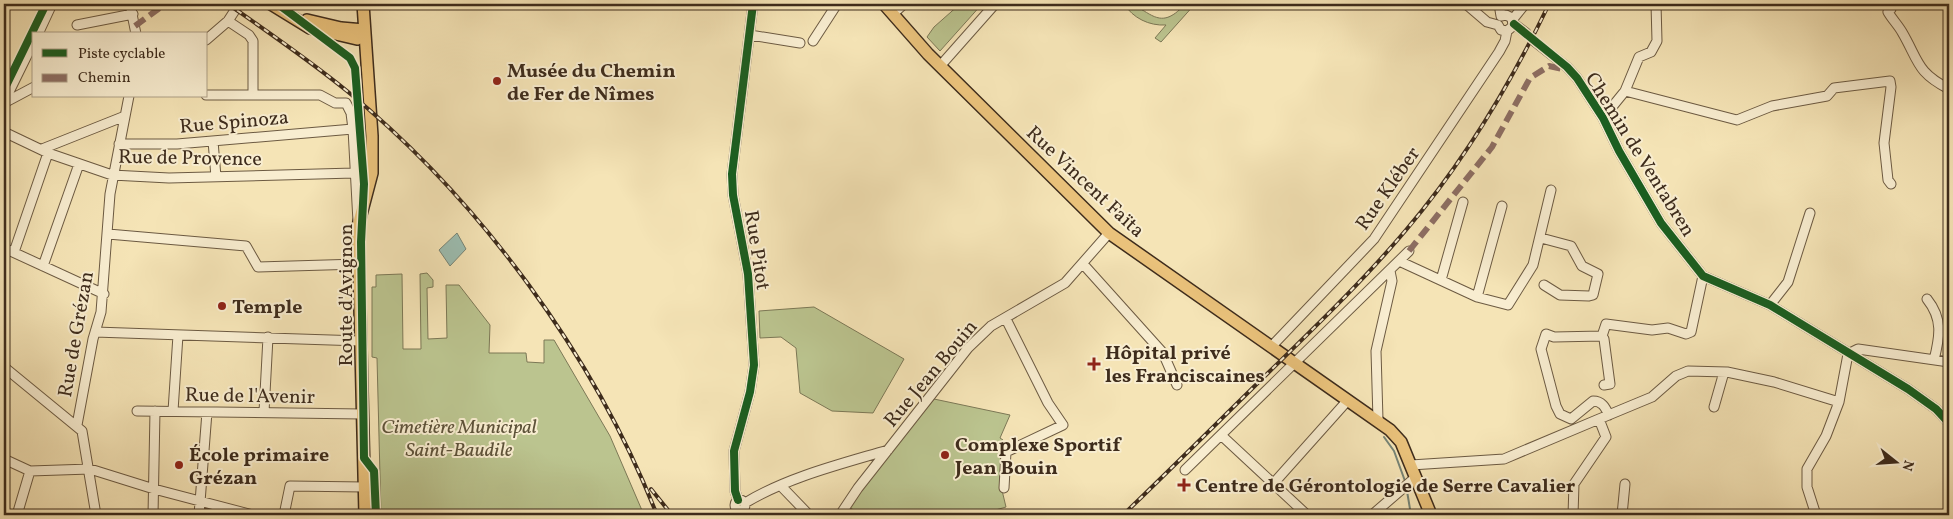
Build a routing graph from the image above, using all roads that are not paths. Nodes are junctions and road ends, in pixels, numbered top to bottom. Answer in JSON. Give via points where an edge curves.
{"nodes":[{"id":1,"x":52,"y":4,"type":"edge"},
{"id":2,"x":130,"y":4,"type":"edge"},
{"id":3,"x":239,"y":4,"type":"edge"},
{"id":4,"x":271,"y":4,"type":"edge"},
{"id":5,"x":283,"y":4,"type":"edge"},
{"id":6,"x":357,"y":4,"type":"edge"},
{"id":7,"x":363,"y":4,"type":"edge"},
{"id":8,"x":753,"y":4,"type":"edge"},
{"id":9,"x":837,"y":4,"type":"edge"},
{"id":10,"x":884,"y":4,"type":"edge"},
{"id":11,"x":904,"y":4,"type":"edge"},
{"id":12,"x":994,"y":4,"type":"edge"},
{"id":13,"x":1466,"y":4,"type":"edge"},
{"id":14,"x":1499,"y":4,"type":"edge"},
{"id":15,"x":1524,"y":4,"type":"edge"},
{"id":16,"x":1656,"y":4,"type":"edge"},
{"id":17,"x":1890,"y":4,"type":"edge"},
{"id":18,"x":133,"y":14,"type":"junction"},
{"id":19,"x":893,"y":14,"type":"junction"},
{"id":20,"x":1501,"y":16,"type":"junction"},
{"id":21,"x":228,"y":20,"type":"junction"},
{"id":22,"x":1513,"y":22,"type":"junction"},
{"id":23,"x":77,"y":25,"type":"dead end"},
{"id":24,"x":1498,"y":26,"type":"junction"},
{"id":25,"x":1506,"y":31,"type":"junction"},
{"id":26,"x":39,"y":32,"type":"edge"},
{"id":27,"x":136,"y":32,"type":"edge"},
{"id":28,"x":360,"y":33,"type":"junction"},
{"id":29,"x":1526,"y":33,"type":"dead end"},
{"id":30,"x":750,"y":35,"type":"junction"},
{"id":31,"x":208,"y":38,"type":"edge"},
{"id":32,"x":1534,"y":40,"type":"dead end"},
{"id":33,"x":813,"y":41,"type":"dead end"},
{"id":34,"x":800,"y":43,"type":"dead end"},
{"id":35,"x":32,"y":46,"type":"edge"},
{"id":36,"x":941,"y":65,"type":"junction"},
{"id":37,"x":32,"y":88,"type":"edge"},
{"id":38,"x":1949,"y":89,"type":"edge"},
{"id":39,"x":1625,"y":90,"type":"junction"},
{"id":40,"x":208,"y":94,"type":"edge"},
{"id":41,"x":253,"y":94,"type":"junction"},
{"id":42,"x":128,"y":98,"type":"edge"},
{"id":43,"x":4,"y":103,"type":"edge"},
{"id":44,"x":125,"y":116,"type":"junction"},
{"id":45,"x":1603,"y":118,"type":"junction"},
{"id":46,"x":353,"y":129,"type":"junction"},
{"id":47,"x":4,"y":132,"type":"edge"},
{"id":48,"x":213,"y":141,"type":"junction"},
{"id":49,"x":119,"y":144,"type":"junction"},
{"id":50,"x":45,"y":151,"type":"junction"},
{"id":51,"x":79,"y":164,"type":"junction"},
{"id":52,"x":354,"y":173,"type":"junction"},
{"id":53,"x":112,"y":175,"type":"junction"},
{"id":54,"x":216,"y":176,"type":"junction"},
{"id":55,"x":1892,"y":184,"type":"dead end"},
{"id":56,"x":1551,"y":190,"type":"dead end"},
{"id":57,"x":1463,"y":202,"type":"dead end"},
{"id":58,"x":364,"y":206,"type":"junction"},
{"id":59,"x":1502,"y":206,"type":"dead end"},
{"id":60,"x":1810,"y":212,"type":"dead end"},
{"id":61,"x":358,"y":226,"type":"junction"},
{"id":62,"x":1109,"y":233,"type":"junction"},
{"id":63,"x":108,"y":234,"type":"junction"},
{"id":64,"x":1541,"y":238,"type":"junction"},
{"id":65,"x":4,"y":248,"type":"edge"},
{"id":66,"x":1409,"y":251,"type":"dead end"},
{"id":67,"x":14,"y":252,"type":"junction"},
{"id":68,"x":1400,"y":261,"type":"junction"},
{"id":69,"x":359,"y":264,"type":"junction"},
{"id":70,"x":1083,"y":264,"type":"junction"},
{"id":71,"x":43,"y":266,"type":"junction"},
{"id":72,"x":1390,"y":271,"type":"junction"},
{"id":73,"x":1703,"y":276,"type":"junction"},
{"id":74,"x":1441,"y":280,"type":"junction"},
{"id":75,"x":1544,"y":286,"type":"dead end"},
{"id":76,"x":104,"y":294,"type":"junction"},
{"id":77,"x":1478,"y":297,"type":"junction"},
{"id":78,"x":1927,"y":299,"type":"dead end"},
{"id":79,"x":1770,"y":305,"type":"junction"},
{"id":80,"x":1006,"y":319,"type":"junction"},
{"id":81,"x":95,"y":332,"type":"junction"},
{"id":82,"x":178,"y":335,"type":"junction"},
{"id":83,"x":1602,"y":336,"type":"junction"},
{"id":84,"x":268,"y":337,"type":"junction"},
{"id":85,"x":361,"y":341,"type":"junction"},
{"id":86,"x":1271,"y":347,"type":"junction"},
{"id":87,"x":1848,"y":354,"type":"junction"},
{"id":88,"x":1934,"y":360,"type":"junction"},
{"id":89,"x":1291,"y":361,"type":"junction"},
{"id":90,"x":1949,"y":362,"type":"edge"},
{"id":91,"x":4,"y":367,"type":"edge"},
{"id":92,"x":1724,"y":372,"type":"junction"},
{"id":93,"x":1604,"y":385,"type":"dead end"},
{"id":94,"x":1177,"y":386,"type":"dead end"},
{"id":95,"x":1348,"y":400,"type":"junction"},
{"id":96,"x":1839,"y":402,"type":"junction"},
{"id":97,"x":1714,"y":407,"type":"dead end"},
{"id":98,"x":137,"y":411,"type":"dead end"},
{"id":99,"x":155,"y":411,"type":"junction"},
{"id":100,"x":173,"y":411,"type":"junction"},
{"id":101,"x":207,"y":412,"type":"junction"},
{"id":102,"x":264,"y":412,"type":"junction"},
{"id":103,"x":362,"y":414,"type":"junction"},
{"id":104,"x":1609,"y":416,"type":"junction"},
{"id":105,"x":1599,"y":419,"type":"junction"},
{"id":106,"x":1378,"y":420,"type":"junction"},
{"id":107,"x":1949,"y":423,"type":"edge"},
{"id":108,"x":76,"y":425,"type":"junction"},
{"id":109,"x":1221,"y":434,"type":"junction"},
{"id":110,"x":888,"y":450,"type":"junction"},
{"id":111,"x":364,"y":458,"type":"junction"},
{"id":112,"x":4,"y":459,"type":"edge"},
{"id":113,"x":1411,"y":465,"type":"junction"},
{"id":114,"x":90,"y":469,"type":"junction"},
{"id":115,"x":1185,"y":470,"type":"dead end"},
{"id":116,"x":30,"y":471,"type":"junction"},
{"id":117,"x":1416,"y":478,"type":"junction"},
{"id":118,"x":1273,"y":484,"type":"junction"},
{"id":119,"x":1625,"y":484,"type":"dead end"},
{"id":120,"x":781,"y":486,"type":"junction"},
{"id":121,"x":364,"y":487,"type":"junction"},
{"id":122,"x":1004,"y":488,"type":"dead end"},
{"id":123,"x":154,"y":490,"type":"junction"},
{"id":124,"x":201,"y":501,"type":"junction"},
{"id":125,"x":743,"y":507,"type":"edge"},
{"id":126,"x":237,"y":513,"type":"edge"},
{"id":127,"x":17,"y":515,"type":"edge"},
{"id":128,"x":96,"y":515,"type":"edge"},
{"id":129,"x":153,"y":515,"type":"edge"},
{"id":130,"x":199,"y":515,"type":"edge"},
{"id":131,"x":253,"y":515,"type":"edge"},
{"id":132,"x":284,"y":515,"type":"edge"},
{"id":133,"x":365,"y":515,"type":"edge"},
{"id":134,"x":809,"y":515,"type":"edge"},
{"id":135,"x":840,"y":515,"type":"edge"},
{"id":136,"x":1307,"y":515,"type":"edge"},
{"id":137,"x":1372,"y":515,"type":"edge"},
{"id":138,"x":1431,"y":515,"type":"edge"},
{"id":139,"x":1574,"y":515,"type":"edge"},
{"id":140,"x":1622,"y":515,"type":"edge"},
{"id":141,"x":1816,"y":515,"type":"edge"}],
"edges":[{"from":1,"to":26,"type":"street"},
{"from":2,"to":18,"type":"street"},
{"from":3,"to":21,"type":"street"},
{"from":4,"to":28,"type":"main road","via":[[310,28]]},
{"from":5,"to":28,"type":"main road","via":[[311,22]]},
{"from":6,"to":28,"type":"main road"},
{"from":7,"to":28,"type":"main road"},
{"from":8,"to":30,"type":"street","name":"Rue Pitot"},
{"from":9,"to":33,"type":"street"},
{"from":10,"to":19,"type":"main road","name":"Rue Vincent Faïta"},
{"from":11,"to":19,"type":"street"},
{"from":12,"to":36,"type":"street"},
{"from":13,"to":24,"type":"street","via":[[1487,22]]},
{"from":14,"to":20,"type":"street"},
{"from":15,"to":22,"type":"street","name":"Rue Kléber"},
{"from":16,"to":39,"type":"street","via":[[1657,41],[1651,52],[1639,56]]},
{"from":17,"to":38,"type":"street","via":[[1888,12],[1914,58],[1931,80]]},
{"from":18,"to":23,"type":"street"},
{"from":18,"to":27,"type":"street"},
{"from":19,"to":36,"type":"main road","name":"Rue Vincent Faïta"},
{"from":20,"to":22,"type":"street","via":[[1508,15]]},
{"from":20,"to":24,"type":"street"},
{"from":21,"to":31,"type":"street"},
{"from":21,"to":41,"type":"street","via":[[253,41]]},
{"from":22,"to":25,"type":"street","name":"Rue Kléber","via":[[1511,29]]},
{"from":22,"to":29,"type":"street"},
{"from":24,"to":25,"type":"street"},
{"from":25,"to":86,"type":"street","name":"Rue Kléber","via":[[1499,52],[1386,223],[1358,257]]},
{"from":28,"to":58,"type":"main road","name":"Route d'Avignon","via":[[367,72],[372,173]]},
{"from":30,"to":34,"type":"street"},
{"from":30,"to":125,"type":"street","name":"Rue Pitot","via":[[732,174],[732,195],[748,274],[754,365],[734,451],[734,471]]},
{"from":32,"to":45,"type":"street","name":"Chemin de Ventabren","via":[[1577,78]]},
{"from":35,"to":43,"type":"street"},
{"from":36,"to":62,"type":"main road","name":"Rue Vincent Faïta"},
{"from":37,"to":43,"type":"street"},
{"from":39,"to":45,"type":"street"},
{"from":39,"to":55,"type":"street","via":[[1737,120],[1772,106],[1827,96],[1834,88],[1890,81],[1884,143],[1888,180]]},
{"from":40,"to":41,"type":"street"},
{"from":41,"to":46,"type":"street","name":"Route d'Avignon","via":[[320,95],[334,103],[346,103]]},
{"from":42,"to":44,"type":"street","name":"Rue de Grézan"},
{"from":44,"to":49,"type":"street","name":"Rue de Grézan"},
{"from":44,"to":50,"type":"street"},
{"from":45,"to":73,"type":"street","name":"Chemin de Ventabren","via":[[1661,222]]},
{"from":46,"to":48,"type":"street","name":"Rue Spinoza"},
{"from":46,"to":52,"type":"street","name":"Route d'Avignon"},
{"from":47,"to":50,"type":"street","name":"Rue de Provence"},
{"from":48,"to":49,"type":"street","name":"Rue Spinoza"},
{"from":48,"to":54,"type":"street"},
{"from":49,"to":53,"type":"street","name":"Rue de Grézan"},
{"from":50,"to":51,"type":"street","name":"Rue de Provence"},
{"from":50,"to":67,"type":"street"},
{"from":51,"to":53,"type":"street","name":"Rue de Provence"},
{"from":51,"to":71,"type":"street"},
{"from":52,"to":54,"type":"street","name":"Rue de Provence"},
{"from":52,"to":61,"type":"street","name":"Route d'Avignon"},
{"from":53,"to":54,"type":"street","name":"Rue de Provence"},
{"from":53,"to":63,"type":"street","name":"Rue de Grézan"},
{"from":56,"to":64,"type":"street"},
{"from":57,"to":74,"type":"street"},
{"from":58,"to":61,"type":"main road","name":"Route d'Avignon"},
{"from":58,"to":111,"type":"main road","name":"Route d'Avignon","via":[[368,439]]},
{"from":59,"to":77,"type":"street"},
{"from":60,"to":79,"type":"street","via":[[1788,282]]},
{"from":61,"to":69,"type":"main road","name":"Route d'Avignon"},
{"from":62,"to":70,"type":"street","name":"Rue Jean Bouin"},
{"from":62,"to":86,"type":"main road","name":"Rue Vincent Faïta"},
{"from":63,"to":69,"type":"street","via":[[246,246],[258,268]]},
{"from":63,"to":76,"type":"street","name":"Rue de Grézan"},
{"from":64,"to":75,"type":"street","via":[[1571,246],[1582,266],[1598,274],[1593,294],[1589,296],[1560,295]]},
{"from":64,"to":77,"type":"street","via":[[1533,265],[1508,305]]},
{"from":65,"to":67,"type":"street"},
{"from":66,"to":68,"type":"street"},
{"from":67,"to":71,"type":"street"},
{"from":68,"to":72,"type":"street"},
{"from":68,"to":74,"type":"street"},
{"from":69,"to":85,"type":"main road","name":"Route d'Avignon"},
{"from":70,"to":80,"type":"street","name":"Rue Jean Bouin","via":[[1064,283]]},
{"from":70,"to":94,"type":"street","via":[[1163,353]]},
{"from":71,"to":76,"type":"street"},
{"from":72,"to":89,"type":"street"},
{"from":72,"to":106,"type":"street","via":[[1392,281],[1376,350]]},
{"from":73,"to":79,"type":"street","name":"Chemin de Ventabren"},
{"from":73,"to":83,"type":"street","via":[[1691,332],[1606,324]]},
{"from":74,"to":77,"type":"street"},
{"from":76,"to":81,"type":"street","name":"Rue de Grézan"},
{"from":78,"to":88,"type":"street","via":[[1935,308],[1940,326]]},
{"from":79,"to":87,"type":"street","name":"Chemin de Ventabren"},
{"from":80,"to":110,"type":"street","name":"Rue Jean Bouin","via":[[991,326],[968,348]]},
{"from":80,"to":122,"type":"street","via":[[1048,403],[1063,425],[1006,452]]},
{"from":81,"to":82,"type":"street"},
{"from":81,"to":108,"type":"street","name":"Rue de Grézan"},
{"from":82,"to":84,"type":"street"},
{"from":82,"to":100,"type":"street"},
{"from":83,"to":93,"type":"street","via":[[1610,384]]},
{"from":83,"to":104,"type":"street","via":[[1554,337],[1546,334],[1541,349],[1560,414],[1571,419],[1597,401],[1605,406]]},
{"from":84,"to":85,"type":"street"},
{"from":84,"to":102,"type":"street"},
{"from":85,"to":103,"type":"main road","name":"Route d'Avignon"},
{"from":86,"to":89,"type":"main road","name":"Rue Vincent Faïta"},
{"from":87,"to":88,"type":"street","via":[[1858,349]]},
{"from":87,"to":96,"type":"street"},
{"from":87,"to":107,"type":"street","name":"Chemin de Ventabren","via":[[1908,389]]},
{"from":88,"to":90,"type":"street"},
{"from":89,"to":95,"type":"main road","name":"Rue Vincent Faïta"},
{"from":89,"to":109,"type":"street"},
{"from":91,"to":108,"type":"street"},
{"from":92,"to":96,"type":"street","via":[[1774,382]]},
{"from":92,"to":97,"type":"street"},
{"from":92,"to":104,"type":"street","via":[[1688,370],[1652,397]]},
{"from":95,"to":106,"type":"main road","name":"Rue Vincent Faïta"},
{"from":95,"to":118,"type":"street"},
{"from":96,"to":141,"type":"street","via":[[1826,436],[1807,469],[1807,487]]},
{"from":98,"to":99,"type":"street","name":"Rue de l'Avenir"},
{"from":99,"to":100,"type":"street","name":"Rue de l'Avenir"},
{"from":99,"to":123,"type":"street"},
{"from":100,"to":101,"type":"street","name":"Rue de l'Avenir"},
{"from":101,"to":102,"type":"street","name":"Rue de l'Avenir"},
{"from":101,"to":124,"type":"street"},
{"from":102,"to":103,"type":"street","name":"Rue de l'Avenir"},
{"from":103,"to":111,"type":"main road","name":"Route d'Avignon"},
{"from":104,"to":105,"type":"street"},
{"from":105,"to":113,"type":"street","via":[[1504,459]]},
{"from":105,"to":139,"type":"street","via":[[1606,436],[1574,484]]},
{"from":106,"to":113,"type":"main road","name":"Rue Vincent Faïta","via":[[1400,442]]},
{"from":108,"to":114,"type":"street","name":"Rue de Grézan","via":[[82,431]]},
{"from":109,"to":115,"type":"street"},
{"from":109,"to":118,"type":"street"},
{"from":110,"to":120,"type":"street"},
{"from":110,"to":135,"type":"street","name":"Rue Jean Bouin"},
{"from":111,"to":121,"type":"main road","name":"Route d'Avignon"},
{"from":112,"to":116,"type":"street"},
{"from":113,"to":117,"type":"main road","name":"Rue Vincent Faïta"},
{"from":114,"to":116,"type":"street"},
{"from":114,"to":123,"type":"street"},
{"from":114,"to":128,"type":"street","name":"Rue de Grézan"},
{"from":116,"to":127,"type":"street"},
{"from":117,"to":137,"type":"street"},
{"from":117,"to":138,"type":"main road","name":"Rue Vincent Faïta"},
{"from":118,"to":136,"type":"street"},
{"from":119,"to":140,"type":"street"},
{"from":120,"to":125,"type":"street"},
{"from":120,"to":134,"type":"street"},
{"from":121,"to":132,"type":"street","via":[[290,486]]},
{"from":121,"to":133,"type":"main road","name":"Route d'Avignon"},
{"from":123,"to":124,"type":"street"},
{"from":123,"to":129,"type":"street"},
{"from":124,"to":126,"type":"street"},
{"from":124,"to":130,"type":"street"},
{"from":126,"to":131,"type":"street"}]}
